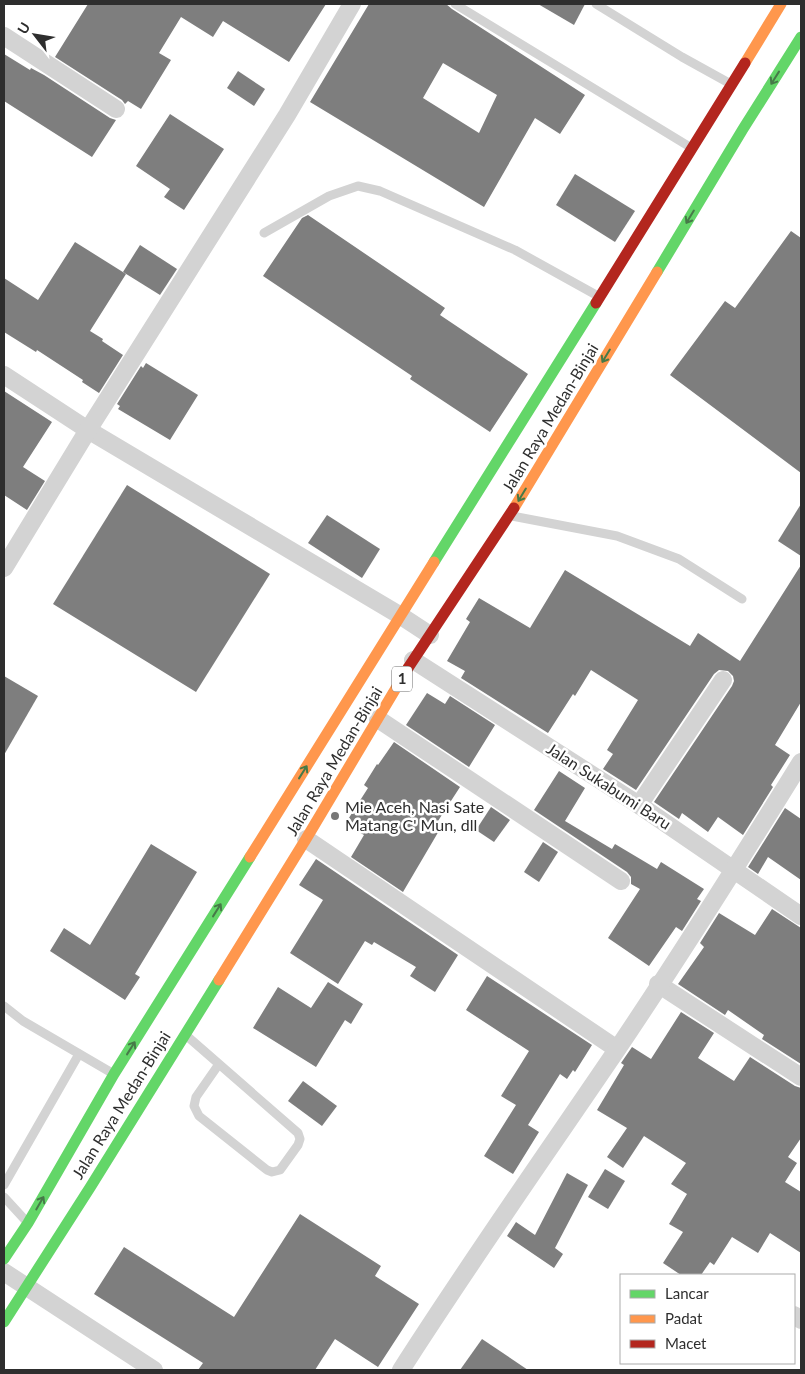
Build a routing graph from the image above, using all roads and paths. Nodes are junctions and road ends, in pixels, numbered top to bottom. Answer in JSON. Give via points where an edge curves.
{"nodes":[{"id":1,"x":352,"y":4,"type":"edge"},
{"id":2,"x":455,"y":4,"type":"edge"},
{"id":3,"x":596,"y":4,"type":"edge"},
{"id":4,"x":781,"y":4,"type":"edge"},
{"id":5,"x":4,"y":36,"type":"edge"},
{"id":6,"x":801,"y":37,"type":"edge"},
{"id":7,"x":730,"y":84,"type":"junction"},
{"id":8,"x":116,"y":109,"type":"dead end"},
{"id":9,"x":692,"y":148,"type":"junction"},
{"id":10,"x":264,"y":233,"type":"dead end"},
{"id":11,"x":600,"y":297,"type":"junction"},
{"id":12,"x":4,"y":375,"type":"edge"},
{"id":13,"x":88,"y":430,"type":"junction"},
{"id":14,"x":510,"y":516,"type":"junction"},
{"id":15,"x":4,"y":568,"type":"edge"},
{"id":16,"x":742,"y":598,"type":"dead end"},
{"id":17,"x":400,"y":616,"type":"junction"},
{"id":18,"x":430,"y":635,"type":"junction"},
{"id":19,"x":413,"y":660,"type":"junction"},
{"id":20,"x":723,"y":680,"type":"dead end"},
{"id":21,"x":378,"y":719,"type":"junction"},
{"id":22,"x":801,"y":762,"type":"edge"},
{"id":23,"x":639,"y":805,"type":"junction"},
{"id":24,"x":306,"y":839,"type":"junction"},
{"id":25,"x":734,"y":871,"type":"junction"},
{"id":26,"x":621,"y":881,"type":"dead end"},
{"id":27,"x":801,"y":916,"type":"edge"},
{"id":28,"x":658,"y":984,"type":"junction"},
{"id":29,"x":4,"y":1006,"type":"edge"},
{"id":30,"x":184,"y":1034,"type":"junction"},
{"id":31,"x":617,"y":1049,"type":"junction"},
{"id":32,"x":79,"y":1054,"type":"junction"},
{"id":33,"x":219,"y":1064,"type":"junction"},
{"id":34,"x":114,"y":1074,"type":"junction"},
{"id":35,"x":801,"y":1077,"type":"edge"},
{"id":36,"x":4,"y":1185,"type":"edge"},
{"id":37,"x":4,"y":1198,"type":"edge"},
{"id":38,"x":28,"y":1223,"type":"junction"},
{"id":39,"x":4,"y":1258,"type":"edge"},
{"id":40,"x":4,"y":1272,"type":"edge"},
{"id":41,"x":26,"y":1287,"type":"junction"},
{"id":42,"x":4,"y":1322,"type":"edge"},
{"id":43,"x":154,"y":1370,"type":"edge"},
{"id":44,"x":401,"y":1370,"type":"edge"}],
"edges":[{"from":1,"to":13,"type":"street","via":[[287,115]]},
{"from":2,"to":9,"type":"lane"},
{"from":3,"to":7,"type":"lane"},
{"from":4,"to":7,"type":"highway","name":"Jalan Raya Medan-Binjai","number":"1"},
{"from":5,"to":8,"type":"street"},
{"from":6,"to":14,"type":"highway","name":"Jalan Raya Medan-Binjai","number":"1","one_way":true,"via":[[740,127]]},
{"from":7,"to":9,"type":"highway","name":"Jalan Raya Medan-Binjai","number":"1","via":[[718,114]]},
{"from":9,"to":11,"type":"highway","name":"Jalan Raya Medan-Binjai","number":"1"},
{"from":10,"to":11,"type":"lane","via":[[329,196],[358,186],[380,191],[516,250]]},
{"from":11,"to":17,"type":"highway","name":"Jalan Raya Medan-Binjai","number":"1"},
{"from":12,"to":13,"type":"street"},
{"from":13,"to":15,"type":"street"},
{"from":13,"to":17,"type":"street"},
{"from":14,"to":16,"type":"lane","via":[[617,536],[679,560]]},
{"from":14,"to":18,"type":"highway","name":"Jalan Raya Medan-Binjai","number":"1"},
{"from":17,"to":18,"type":"street"},
{"from":34,"to":17,"type":"highway","name":"Jalan Raya Medan-Binjai","number":"1","one_way":true},
{"from":18,"to":19,"type":"highway","name":"Jalan Raya Medan-Binjai","number":"1"},
{"from":19,"to":21,"type":"highway","name":"Jalan Raya Medan-Binjai","number":"1"},
{"from":19,"to":23,"type":"street","name":"Jalan Sukabumi Baru"},
{"from":20,"to":23,"type":"street"},
{"from":21,"to":24,"type":"highway","name":"Jalan Raya Medan-Binjai","number":"1"},
{"from":21,"to":26,"type":"street"},
{"from":22,"to":25,"type":"street"},
{"from":23,"to":25,"type":"street","name":"Jalan Sukabumi Baru"},
{"from":24,"to":30,"type":"highway","name":"Jalan Raya Medan-Binjai","number":"1"},
{"from":24,"to":31,"type":"street"},
{"from":25,"to":27,"type":"street","name":"Jalan Sukabumi Baru"},
{"from":25,"to":28,"type":"street"},
{"from":28,"to":31,"type":"street"},
{"from":28,"to":35,"type":"street"},
{"from":29,"to":32,"type":"lane"},
{"from":30,"to":33,"type":"lane"},
{"from":30,"to":41,"type":"highway","name":"Jalan Raya Medan-Binjai","number":"1"},
{"from":31,"to":44,"type":"street"},
{"from":32,"to":34,"type":"lane"},
{"from":32,"to":36,"type":"lane"},
{"from":33,"to":33,"type":"lane","via":[[196,1097],[194,1106],[199,1116],[267,1170],[280,1170],[298,1146],[298,1133]]},
{"from":38,"to":34,"type":"highway","name":"Jalan Raya Medan-Binjai","number":"1","one_way":true},
{"from":37,"to":38,"type":"lane"},
{"from":38,"to":39,"type":"highway","name":"Jalan Raya Medan-Binjai","number":"1"},
{"from":40,"to":41,"type":"street"},
{"from":41,"to":42,"type":"highway","name":"Jalan Raya Medan-Binjai","number":"1"},
{"from":41,"to":43,"type":"street"}]}
